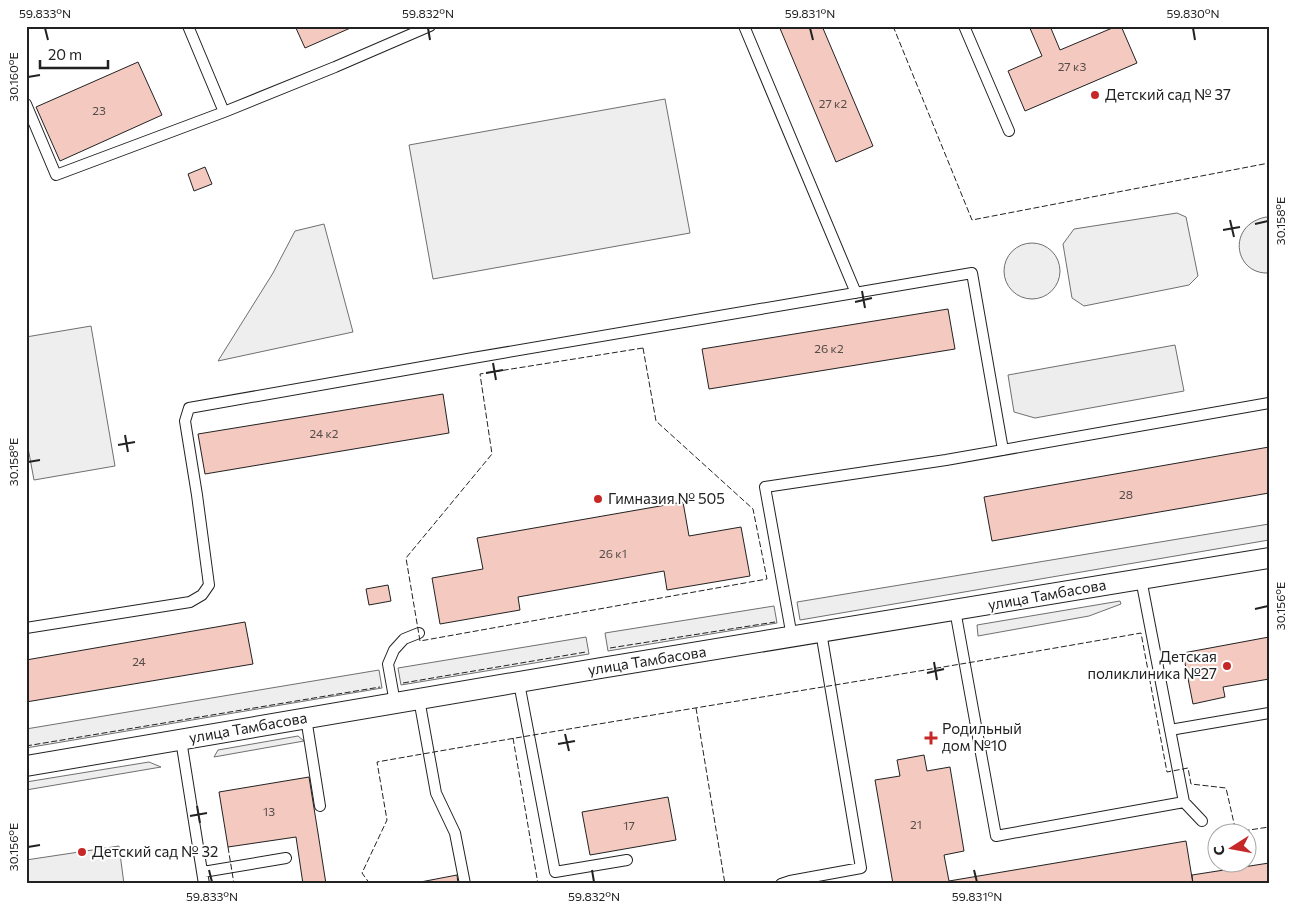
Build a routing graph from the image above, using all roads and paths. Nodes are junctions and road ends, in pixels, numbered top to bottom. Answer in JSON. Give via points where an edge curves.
{"nodes":[{"id":1,"x":188,"y":26,"type":"edge"},
{"id":2,"x":430,"y":26,"type":"edge"},
{"id":3,"x":744,"y":26,"type":"edge"},
{"id":4,"x":964,"y":26,"type":"edge"},
{"id":5,"x":26,"y":104,"type":"edge"},
{"id":6,"x":224,"y":112,"type":"junction"},
{"id":7,"x":1009,"y":131,"type":"dead end"},
{"id":8,"x":856,"y":293,"type":"junction"},
{"id":9,"x":1269,"y":403,"type":"edge"},
{"id":10,"x":1003,"y":450,"type":"junction"},
{"id":11,"x":1269,"y":558,"type":"edge"},
{"id":12,"x":1141,"y":579,"type":"junction"},
{"id":13,"x":955,"y":610,"type":"junction"},
{"id":14,"x":26,"y":628,"type":"edge"},
{"id":15,"x":821,"y":632,"type":"junction"},
{"id":16,"x":419,"y":634,"type":"dead end"},
{"id":17,"x":792,"y":637,"type":"junction"},
{"id":18,"x":519,"y":682,"type":"junction"},
{"id":19,"x":418,"y":699,"type":"junction"},
{"id":20,"x":395,"y":703,"type":"junction"},
{"id":21,"x":1269,"y":713,"type":"edge"},
{"id":22,"x":306,"y":718,"type":"junction"},
{"id":23,"x":1170,"y":730,"type":"junction"},
{"id":24,"x":181,"y":740,"type":"junction"},
{"id":25,"x":26,"y":766,"type":"edge"},
{"id":26,"x":1184,"y":802,"type":"junction"},
{"id":27,"x":320,"y":806,"type":"dead end"},
{"id":28,"x":1202,"y":821,"type":"dead end"},
{"id":29,"x":286,"y":858,"type":"dead end"},
{"id":30,"x":627,"y":860,"type":"dead end"},
{"id":31,"x":203,"y":872,"type":"junction"},
{"id":32,"x":204,"y":884,"type":"edge"},
{"id":33,"x":465,"y":884,"type":"edge"},
{"id":34,"x":781,"y":884,"type":"edge"}],
"edges":[{"from":1,"to":6,"type":"lane"},
{"from":2,"to":6,"type":"lane"},
{"from":3,"to":8,"type":"lane"},
{"from":4,"to":7,"type":"lane"},
{"from":5,"to":6,"type":"lane","via":[[56,175]]},
{"from":8,"to":10,"type":"lane","via":[[972,273]]},
{"from":8,"to":14,"type":"lane","via":[[189,408],[185,421],[209,585],[202,595],[190,602]]},
{"from":9,"to":10,"type":"lane"},
{"from":10,"to":17,"type":"lane","via":[[765,487]]},
{"from":11,"to":12,"type":"street","name":"улица Тамбасова"},
{"from":12,"to":13,"type":"street","name":"улица Тамбасова"},
{"from":12,"to":23,"type":"lane"},
{"from":13,"to":15,"type":"street","name":"улица Тамбасова"},
{"from":13,"to":26,"type":"lane","via":[[996,836]]},
{"from":15,"to":17,"type":"street","name":"улица Тамбасова"},
{"from":15,"to":34,"type":"lane","via":[[861,868]]},
{"from":16,"to":20,"type":"lane","via":[[404,639],[388,664]]},
{"from":17,"to":18,"type":"street","name":"улица Тамбасова"},
{"from":18,"to":19,"type":"street","name":"улица Тамбасова"},
{"from":18,"to":30,"type":"lane","via":[[555,872]]},
{"from":19,"to":20,"type":"street","name":"улица Тамбасова"},
{"from":19,"to":33,"type":"lane","via":[[436,793],[455,833]]},
{"from":20,"to":22,"type":"street","name":"улица Тамбасова"},
{"from":21,"to":23,"type":"lane"},
{"from":22,"to":24,"type":"street","name":"улица Тамбасова"},
{"from":22,"to":27,"type":"lane"},
{"from":23,"to":26,"type":"lane"},
{"from":24,"to":25,"type":"street","name":"улица Тамбасова"},
{"from":24,"to":31,"type":"lane"},
{"from":26,"to":28,"type":"lane"},
{"from":29,"to":31,"type":"lane"},
{"from":31,"to":32,"type":"lane"}]}
